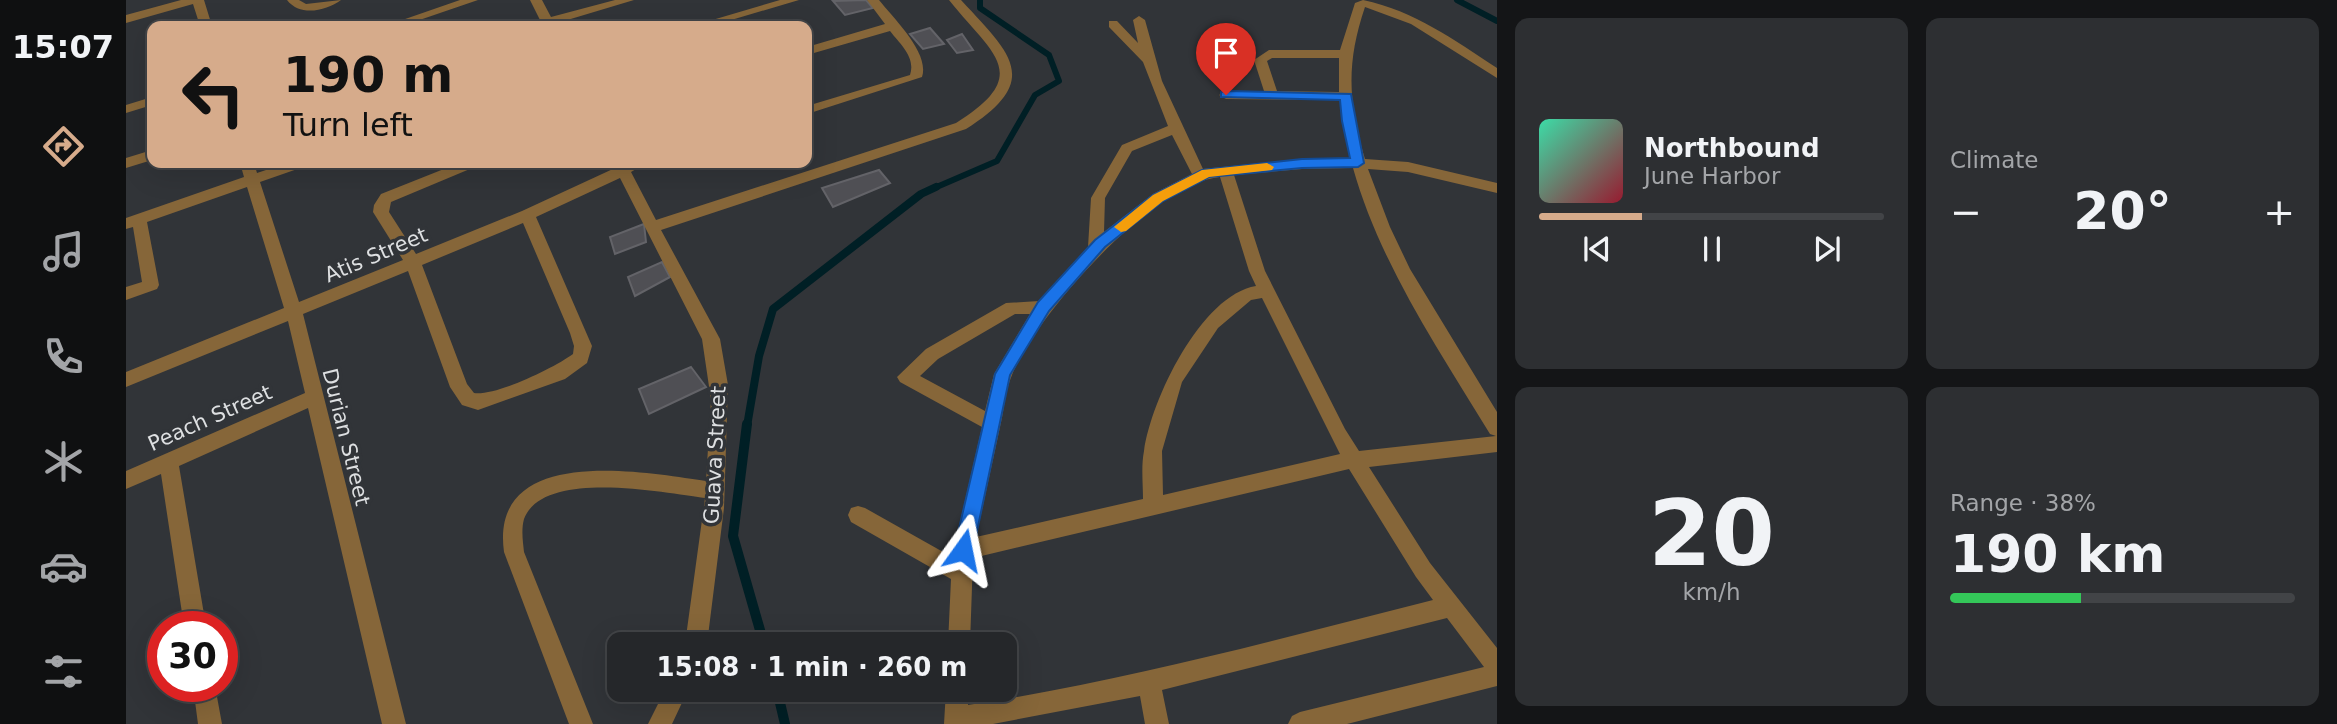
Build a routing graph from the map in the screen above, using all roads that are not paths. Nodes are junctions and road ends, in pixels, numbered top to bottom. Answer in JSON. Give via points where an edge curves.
{"nodes":[{"id":1,"x":196,"y":0,"type":"edge"},
{"id":2,"x":293,"y":0,"type":"edge"},
{"id":3,"x":335,"y":0,"type":"edge"},
{"id":4,"x":472,"y":0,"type":"edge"},
{"id":5,"x":536,"y":0,"type":"edge"},
{"id":6,"x":628,"y":0,"type":"edge"},
{"id":7,"x":793,"y":0,"type":"edge"},
{"id":8,"x":873,"y":0,"type":"edge"},
{"id":9,"x":955,"y":0,"type":"edge"},
{"id":10,"x":126,"y":19,"type":"edge"},
{"id":11,"x":1139,"y":20,"type":"dead end"},
{"id":12,"x":204,"y":21,"type":"edge"},
{"id":13,"x":407,"y":21,"type":"edge"},
{"id":14,"x":546,"y":21,"type":"edge"},
{"id":15,"x":558,"y":21,"type":"edge"},
{"id":16,"x":716,"y":21,"type":"edge"},
{"id":17,"x":1113,"y":24,"type":"dead end"},
{"id":18,"x":893,"y":26,"type":"junction"},
{"id":19,"x":812,"y":50,"type":"edge"},
{"id":20,"x":1346,"y":54,"type":"junction"},
{"id":21,"x":1149,"y":61,"type":"junction"},
{"id":22,"x":1497,"y":74,"type":"edge"},
{"id":23,"x":1226,"y":95,"type":"dead end"},
{"id":24,"x":1272,"y":95,"type":"junction"},
{"id":25,"x":1346,"y":96,"type":"junction"},
{"id":26,"x":147,"y":103,"type":"edge"},
{"id":27,"x":812,"y":108,"type":"edge"},
{"id":28,"x":126,"y":109,"type":"edge"},
{"id":29,"x":1174,"y":128,"type":"junction"},
{"id":30,"x":147,"y":157,"type":"edge"},
{"id":31,"x":126,"y":163,"type":"edge"},
{"id":32,"x":1358,"y":163,"type":"junction"},
{"id":33,"x":273,"y":168,"type":"edge"},
{"id":34,"x":460,"y":168,"type":"edge"},
{"id":35,"x":619,"y":168,"type":"edge"},
{"id":36,"x":622,"y":168,"type":"edge"},
{"id":37,"x":1225,"y":171,"type":"junction"},
{"id":38,"x":250,"y":172,"type":"edge"},
{"id":39,"x":1200,"y":176,"type":"junction"},
{"id":40,"x":1496,"y":189,"type":"edge"},
{"id":41,"x":527,"y":215,"type":"junction"},
{"id":42,"x":133,"y":222,"type":"edge"},
{"id":43,"x":652,"y":227,"type":"junction"},
{"id":44,"x":1096,"y":248,"type":"junction"},
{"id":45,"x":413,"y":263,"type":"junction"},
{"id":46,"x":1267,"y":290,"type":"junction"},
{"id":47,"x":126,"y":294,"type":"edge"},
{"id":48,"x":1043,"y":307,"type":"junction"},
{"id":49,"x":294,"y":312,"type":"junction"},
{"id":50,"x":126,"y":380,"type":"edge"},
{"id":51,"x":313,"y":398,"type":"junction"},
{"id":52,"x":991,"y":423,"type":"junction"},
{"id":53,"x":1497,"y":428,"type":"edge"},
{"id":54,"x":1497,"y":444,"type":"edge"},
{"id":55,"x":169,"y":460,"type":"junction"},
{"id":56,"x":1353,"y":460,"type":"junction"},
{"id":57,"x":126,"y":480,"type":"edge"},
{"id":58,"x":715,"y":491,"type":"junction"},
{"id":59,"x":1153,"y":506,"type":"junction"},
{"id":60,"x":858,"y":515,"type":"dead end"},
{"id":61,"x":963,"y":550,"type":"junction"},
{"id":62,"x":962,"y":574,"type":"junction"},
{"id":63,"x":1451,"y":606,"type":"junction"},
{"id":64,"x":193,"y":611,"type":"edge"},
{"id":65,"x":697,"y":632,"type":"edge"},
{"id":66,"x":960,"y":632,"type":"edge"},
{"id":67,"x":1497,"y":666,"type":"edge"},
{"id":68,"x":1497,"y":675,"type":"edge"},
{"id":69,"x":1149,"y":682,"type":"junction"},
{"id":70,"x":207,"y":702,"type":"edge"},
{"id":71,"x":671,"y":702,"type":"edge"},
{"id":72,"x":957,"y":702,"type":"edge"},
{"id":73,"x":956,"y":721,"type":"edge"},
{"id":74,"x":210,"y":724,"type":"edge"},
{"id":75,"x":394,"y":724,"type":"edge"},
{"id":76,"x":581,"y":724,"type":"edge"},
{"id":77,"x":660,"y":724,"type":"edge"},
{"id":78,"x":1157,"y":724,"type":"edge"},
{"id":79,"x":1300,"y":724,"type":"edge"}],
"edges":[{"from":1,"to":10,"type":"street"},
{"from":1,"to":12,"type":"street"},
{"from":2,"to":3,"type":"street","via":[[302,9]]},
{"from":4,"to":13,"type":"street"},
{"from":5,"to":14,"type":"street"},
{"from":6,"to":15,"type":"street"},
{"from":7,"to":16,"type":"street"},
{"from":8,"to":18,"type":"street"},
{"from":9,"to":43,"type":"street","via":[[1003,55],[1007,73],[1004,92],[986,113],[961,126]]},
{"from":11,"to":21,"type":"street"},
{"from":17,"to":21,"type":"street"},
{"from":18,"to":19,"type":"street"},
{"from":18,"to":27,"type":"street","via":[[915,55],[916,77]]},
{"from":20,"to":22,"type":"street","via":[[1361,3],[1410,17]]},
{"from":20,"to":24,"type":"street","via":[[1269,54],[1260,60]]},
{"from":20,"to":25,"type":"street"},
{"from":21,"to":29,"type":"street"},
{"from":23,"to":24,"type":"street"},
{"from":24,"to":25,"type":"street"},
{"from":25,"to":32,"type":"street"},
{"from":26,"to":28,"type":"street"},
{"from":29,"to":39,"type":"street"},
{"from":29,"to":44,"type":"street","via":[[1127,148],[1098,198]]},
{"from":30,"to":31,"type":"street"},
{"from":32,"to":37,"type":"street"},
{"from":32,"to":40,"type":"street","via":[[1408,167]]},
{"from":32,"to":53,"type":"street","via":[[1362,182],[1424,311]]},
{"from":33,"to":38,"type":"street"},
{"from":34,"to":45,"type":"street","via":[[395,194],[381,205],[384,218]]},
{"from":35,"to":41,"type":"street","name":"Atis Street"},
{"from":36,"to":43,"type":"street","name":"Guava Street"},
{"from":37,"to":39,"type":"street"},
{"from":37,"to":46,"type":"street"},
{"from":38,"to":42,"type":"street"},
{"from":38,"to":49,"type":"street","name":"Durian Street"},
{"from":39,"to":44,"type":"street","via":[[1158,198]]},
{"from":41,"to":45,"type":"street","name":"Atis Street"},
{"from":41,"to":45,"type":"street","via":[[583,346],[581,358],[559,374],[489,399],[468,400],[458,387]]},
{"from":42,"to":47,"type":"street","via":[[151,285]]},
{"from":43,"to":58,"type":"street","name":"Guava Street","via":[[711,339],[718,362],[721,392]]},
{"from":44,"to":48,"type":"street"},
{"from":45,"to":49,"type":"street","name":"Atis Street"},
{"from":46,"to":56,"type":"street"},
{"from":46,"to":59,"type":"street","via":[[1247,294],[1212,323],[1174,380],[1153,451]]},
{"from":48,"to":52,"type":"street","via":[[1003,374]]},
{"from":48,"to":52,"type":"street","via":[[1012,308],[932,354],[906,377]]},
{"from":49,"to":50,"type":"street","name":"Atis Street"},
{"from":49,"to":51,"type":"street","name":"Durian Street"},
{"from":51,"to":55,"type":"street","name":"Peach Street"},
{"from":51,"to":75,"type":"street","name":"Durian Street"},
{"from":52,"to":61,"type":"street"},
{"from":54,"to":56,"type":"street"},
{"from":55,"to":57,"type":"street","name":"Peach Street"},
{"from":55,"to":64,"type":"street"},
{"from":56,"to":59,"type":"street"},
{"from":56,"to":63,"type":"street"},
{"from":58,"to":65,"type":"street","name":"Guava Street"},
{"from":58,"to":76,"type":"street","via":[[576,479],[524,502],[515,516],[514,552]]},
{"from":59,"to":61,"type":"street"},
{"from":60,"to":62,"type":"street"},
{"from":61,"to":62,"type":"street"},
{"from":62,"to":66,"type":"street"},
{"from":63,"to":67,"type":"street"},
{"from":63,"to":69,"type":"street"},
{"from":68,"to":79,"type":"street"},
{"from":69,"to":73,"type":"street"},
{"from":69,"to":78,"type":"street"},
{"from":70,"to":74,"type":"street"},
{"from":71,"to":77,"type":"street"},
{"from":72,"to":73,"type":"street"}]}
